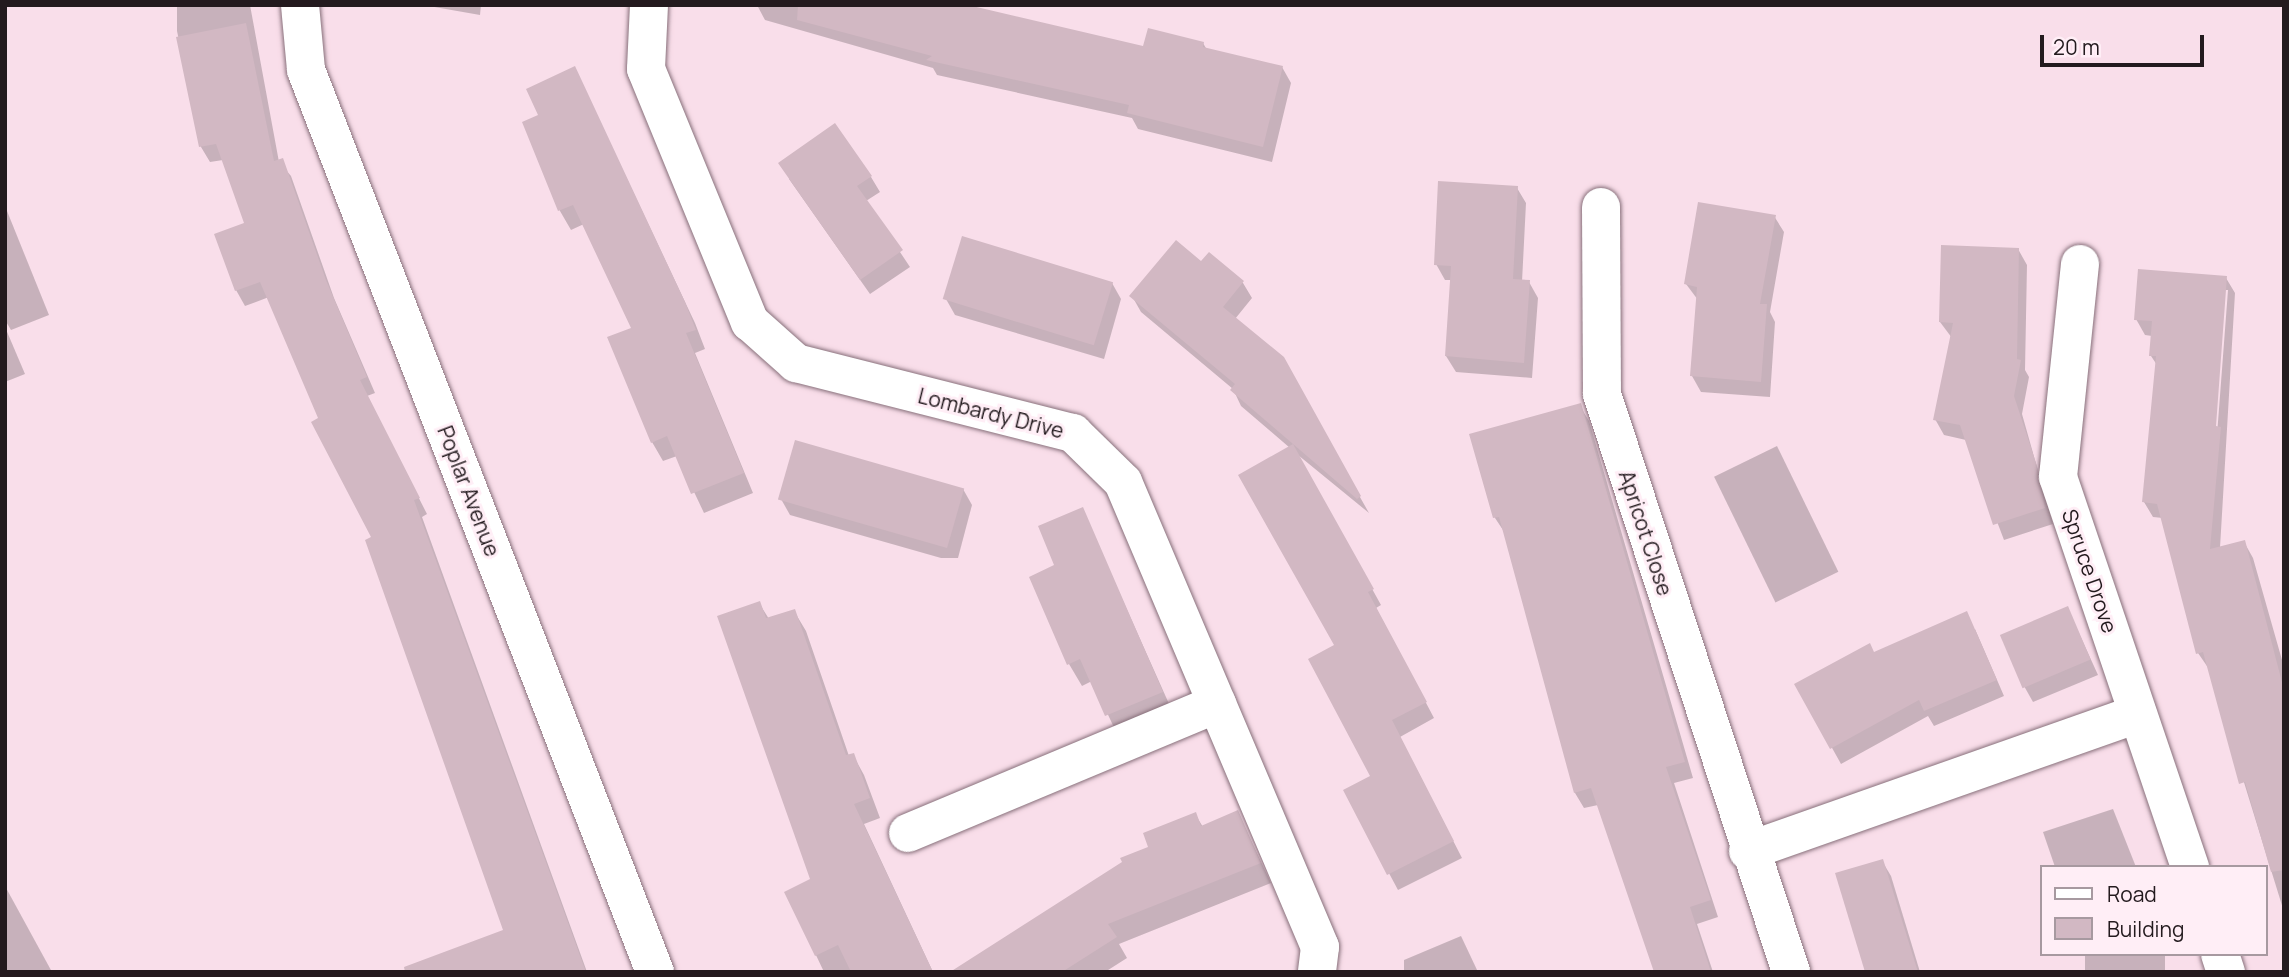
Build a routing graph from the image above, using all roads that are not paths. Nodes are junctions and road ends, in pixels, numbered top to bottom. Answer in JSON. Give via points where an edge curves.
{"nodes":[{"id":1,"x":300,"y":5,"type":"edge"},
{"id":2,"x":649,"y":5,"type":"edge"},
{"id":3,"x":1601,"y":207,"type":"dead end"},
{"id":4,"x":2080,"y":264,"type":"dead end"},
{"id":5,"x":1217,"y":704,"type":"junction"},
{"id":6,"x":2138,"y":714,"type":"junction"},
{"id":7,"x":908,"y":832,"type":"dead end"},
{"id":8,"x":1748,"y":851,"type":"junction"},
{"id":9,"x":2189,"y":865,"type":"edge"},
{"id":10,"x":655,"y":972,"type":"edge"},
{"id":11,"x":1317,"y":972,"type":"edge"},
{"id":12,"x":1791,"y":972,"type":"edge"}],
"edges":[{"from":1,"to":10,"type":"street","name":"Poplar Avenue","via":[[306,70]]},
{"from":2,"to":5,"type":"street","name":"Lombardy Drive","via":[[646,69],[750,322],[796,363],[1073,433],[1123,482]]},
{"from":3,"to":8,"type":"street","name":"Apricot Close","via":[[1602,394]]},
{"from":4,"to":6,"type":"street","name":"Spruce Drove","via":[[2058,477]]},
{"from":5,"to":7,"type":"street"},
{"from":5,"to":11,"type":"street","name":"Lombardy Drive","via":[[1320,947]]},
{"from":6,"to":8,"type":"street"},
{"from":6,"to":9,"type":"street","name":"Spruce Drove"},
{"from":8,"to":12,"type":"street","name":"Apricot Close"}]}
